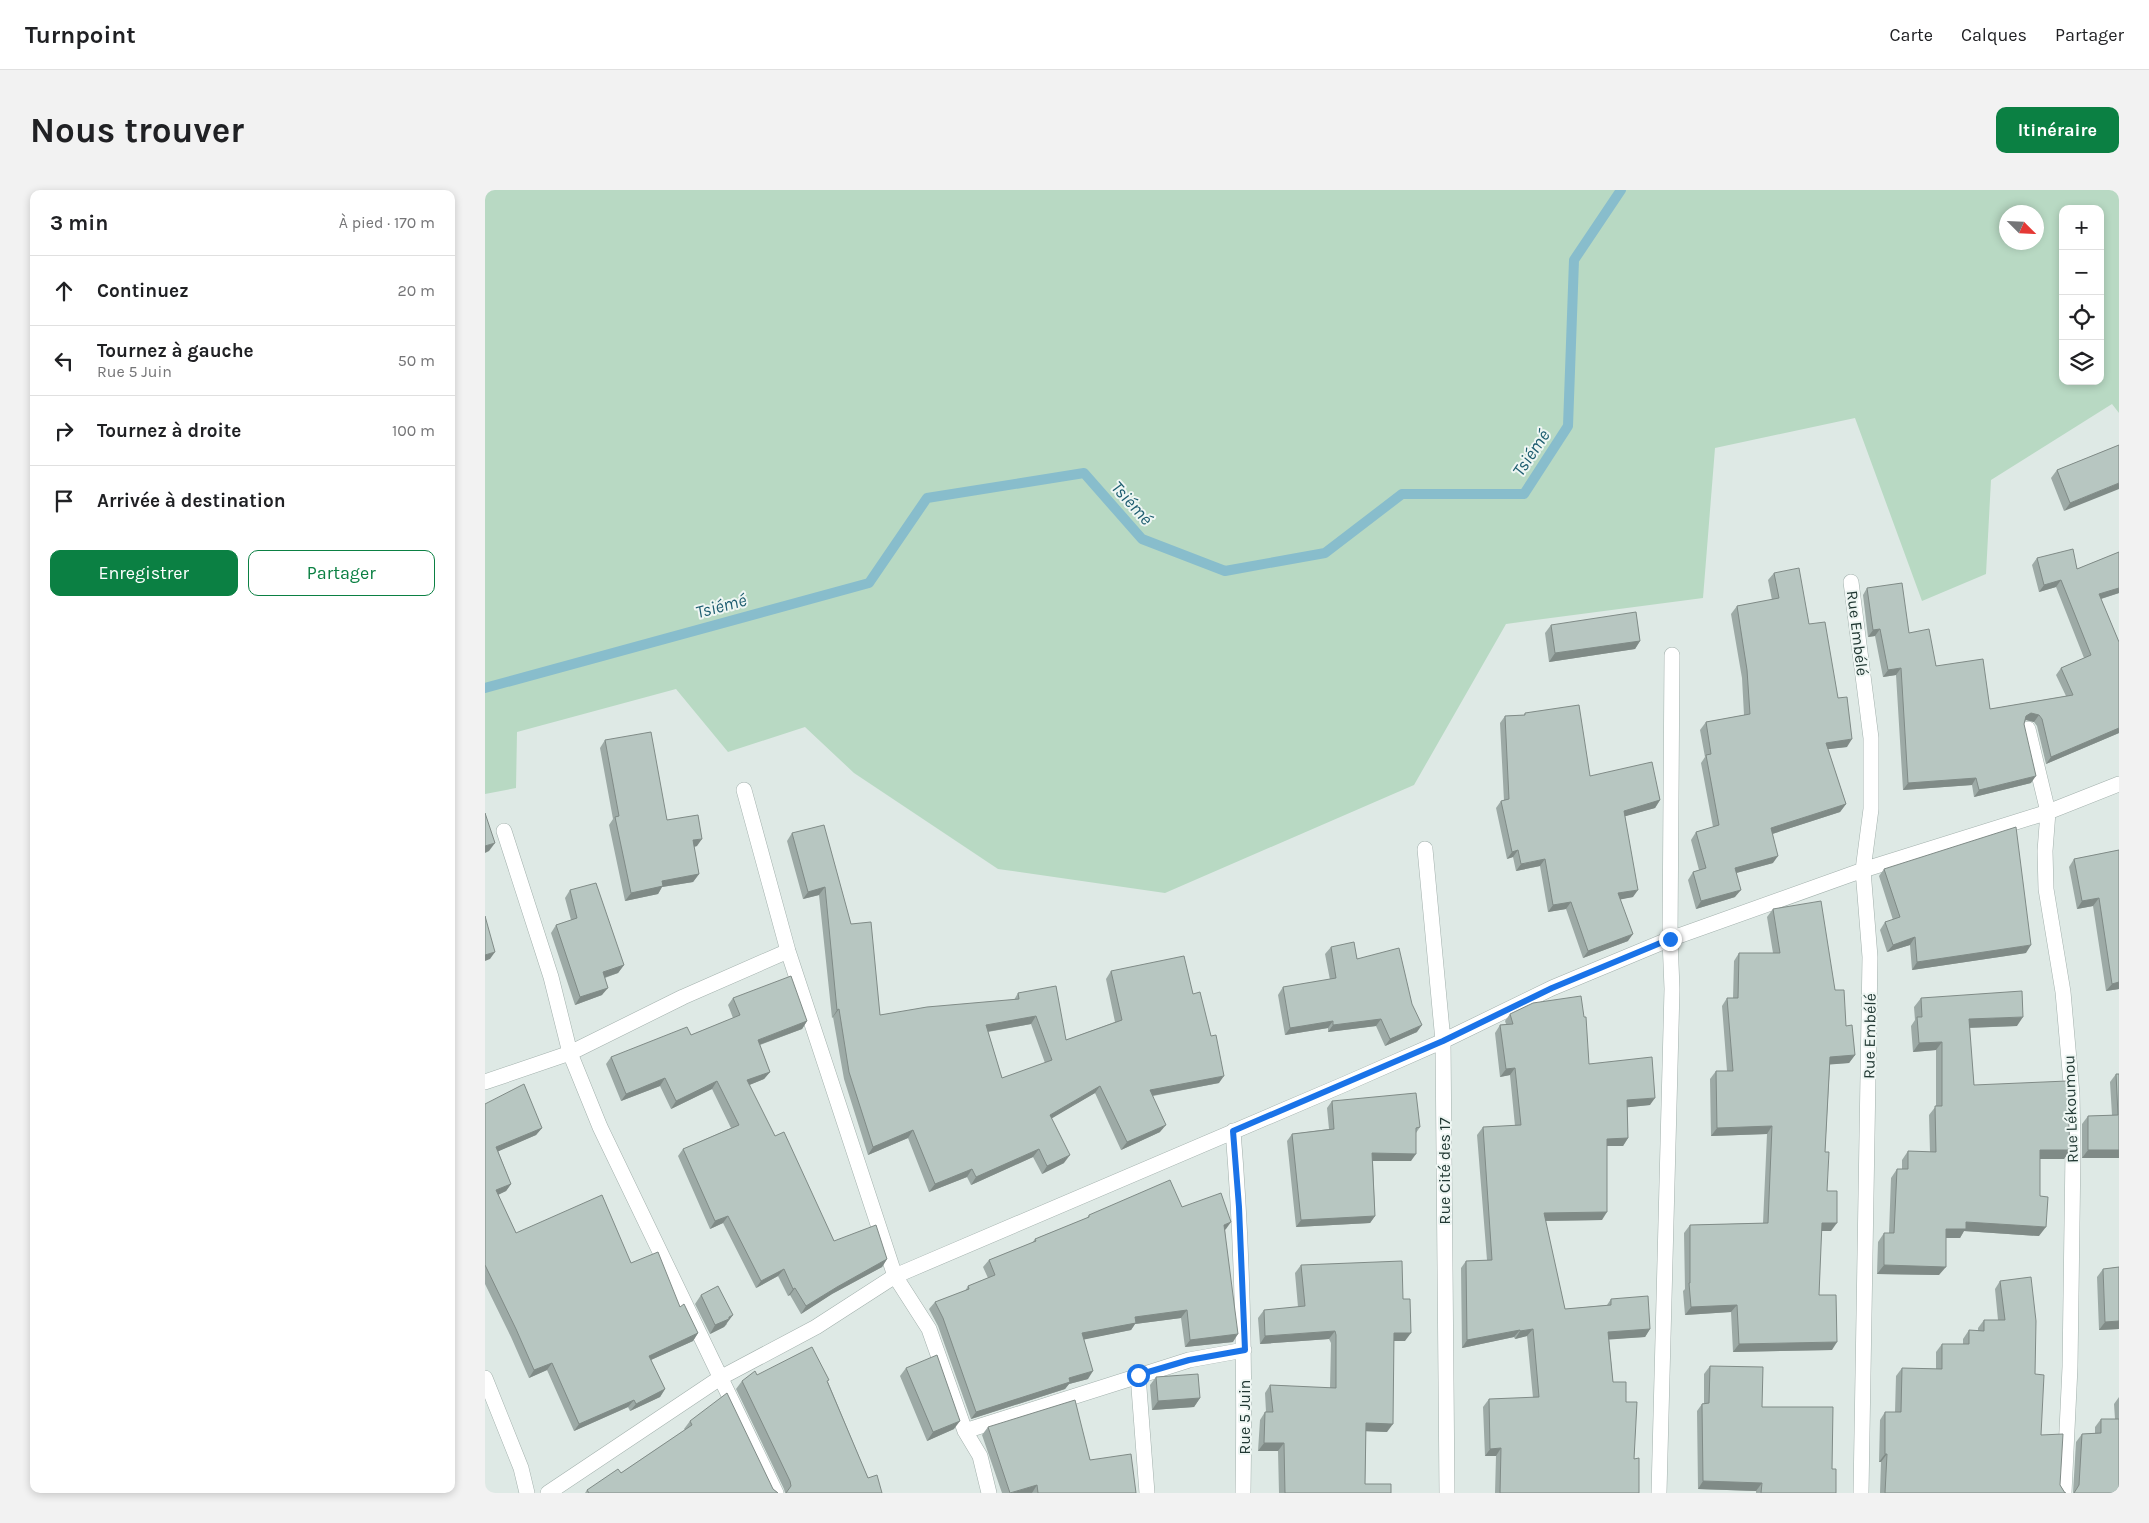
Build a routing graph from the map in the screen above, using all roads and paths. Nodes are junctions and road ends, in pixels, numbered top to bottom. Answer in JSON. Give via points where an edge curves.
{"nodes":[{"id":1,"x":1851,"y":582,"type":"dead end"},
{"id":2,"x":1672,"y":655,"type":"dead end"},
{"id":3,"x":2028,"y":728,"type":"edge"},
{"id":4,"x":2119,"y":784,"type":"edge"},
{"id":5,"x":744,"y":790,"type":"dead end"},
{"id":6,"x":2048,"y":812,"type":"junction"},
{"id":7,"x":504,"y":831,"type":"dead end"},
{"id":8,"x":1425,"y":849,"type":"dead end"},
{"id":9,"x":1863,"y":870,"type":"junction"},
{"id":10,"x":1670,"y":939,"type":"junction"},
{"id":11,"x":789,"y":951,"type":"junction"},
{"id":12,"x":1443,"y":1041,"type":"junction"},
{"id":13,"x":570,"y":1053,"type":"junction"},
{"id":14,"x":485,"y":1082,"type":"edge"},
{"id":15,"x":1233,"y":1131,"type":"junction"},
{"id":16,"x":895,"y":1276,"type":"junction"},
{"id":17,"x":1245,"y":1350,"type":"junction"},
{"id":18,"x":1138,"y":1375,"type":"junction"},
{"id":19,"x":485,"y":1378,"type":"edge"},
{"id":20,"x":721,"y":1378,"type":"junction"},
{"id":21,"x":965,"y":1431,"type":"junction"},
{"id":22,"x":527,"y":1493,"type":"edge"},
{"id":23,"x":548,"y":1493,"type":"edge"},
{"id":24,"x":776,"y":1493,"type":"edge"},
{"id":25,"x":989,"y":1493,"type":"edge"},
{"id":26,"x":1147,"y":1493,"type":"edge"},
{"id":27,"x":1243,"y":1493,"type":"edge"},
{"id":28,"x":1447,"y":1493,"type":"edge"},
{"id":29,"x":1659,"y":1493,"type":"edge"},
{"id":30,"x":1861,"y":1493,"type":"edge"},
{"id":31,"x":2063,"y":1493,"type":"edge"}],
"edges":[{"from":1,"to":9,"type":"street","name":"Rue Embélé","via":[[1871,738],[1871,809]]},
{"from":2,"to":10,"type":"street"},
{"from":3,"to":6,"type":"street","name":"Rue Lékoumou"},
{"from":4,"to":6,"type":"street"},
{"from":5,"to":11,"type":"street"},
{"from":6,"to":9,"type":"street"},
{"from":6,"to":31,"type":"street","name":"Rue Lékoumou","via":[[2046,889],[2063,992],[2072,1094],[2070,1367]]},
{"from":7,"to":13,"type":"street","via":[[551,977]]},
{"from":8,"to":12,"type":"street","name":"Rue Cité des 17"},
{"from":9,"to":10,"type":"street"},
{"from":9,"to":30,"type":"street","name":"Rue Embélé","via":[[1871,957]]},
{"from":10,"to":12,"type":"street","via":[[1552,988]]},
{"from":10,"to":29,"type":"street","via":[[1672,989]]},
{"from":11,"to":13,"type":"street","via":[[683,997]]},
{"from":11,"to":16,"type":"street"},
{"from":12,"to":15,"type":"street"},
{"from":12,"to":28,"type":"street","name":"Rue Cité des 17"},
{"from":13,"to":14,"type":"street"},
{"from":13,"to":20,"type":"street","via":[[615,1160]]},
{"from":15,"to":16,"type":"street"},
{"from":15,"to":17,"type":"street","name":"Rue 5 Juin"},
{"from":16,"to":20,"type":"street","via":[[816,1327]]},
{"from":16,"to":21,"type":"street","via":[[929,1329]]},
{"from":17,"to":18,"type":"street","via":[[1189,1360]]},
{"from":17,"to":27,"type":"street","name":"Rue 5 Juin"},
{"from":18,"to":21,"type":"street"},
{"from":18,"to":26,"type":"street"},
{"from":19,"to":22,"type":"street","via":[[521,1468]]},
{"from":20,"to":23,"type":"street"},
{"from":20,"to":24,"type":"street"},
{"from":21,"to":25,"type":"street","via":[[980,1456]]}]}
